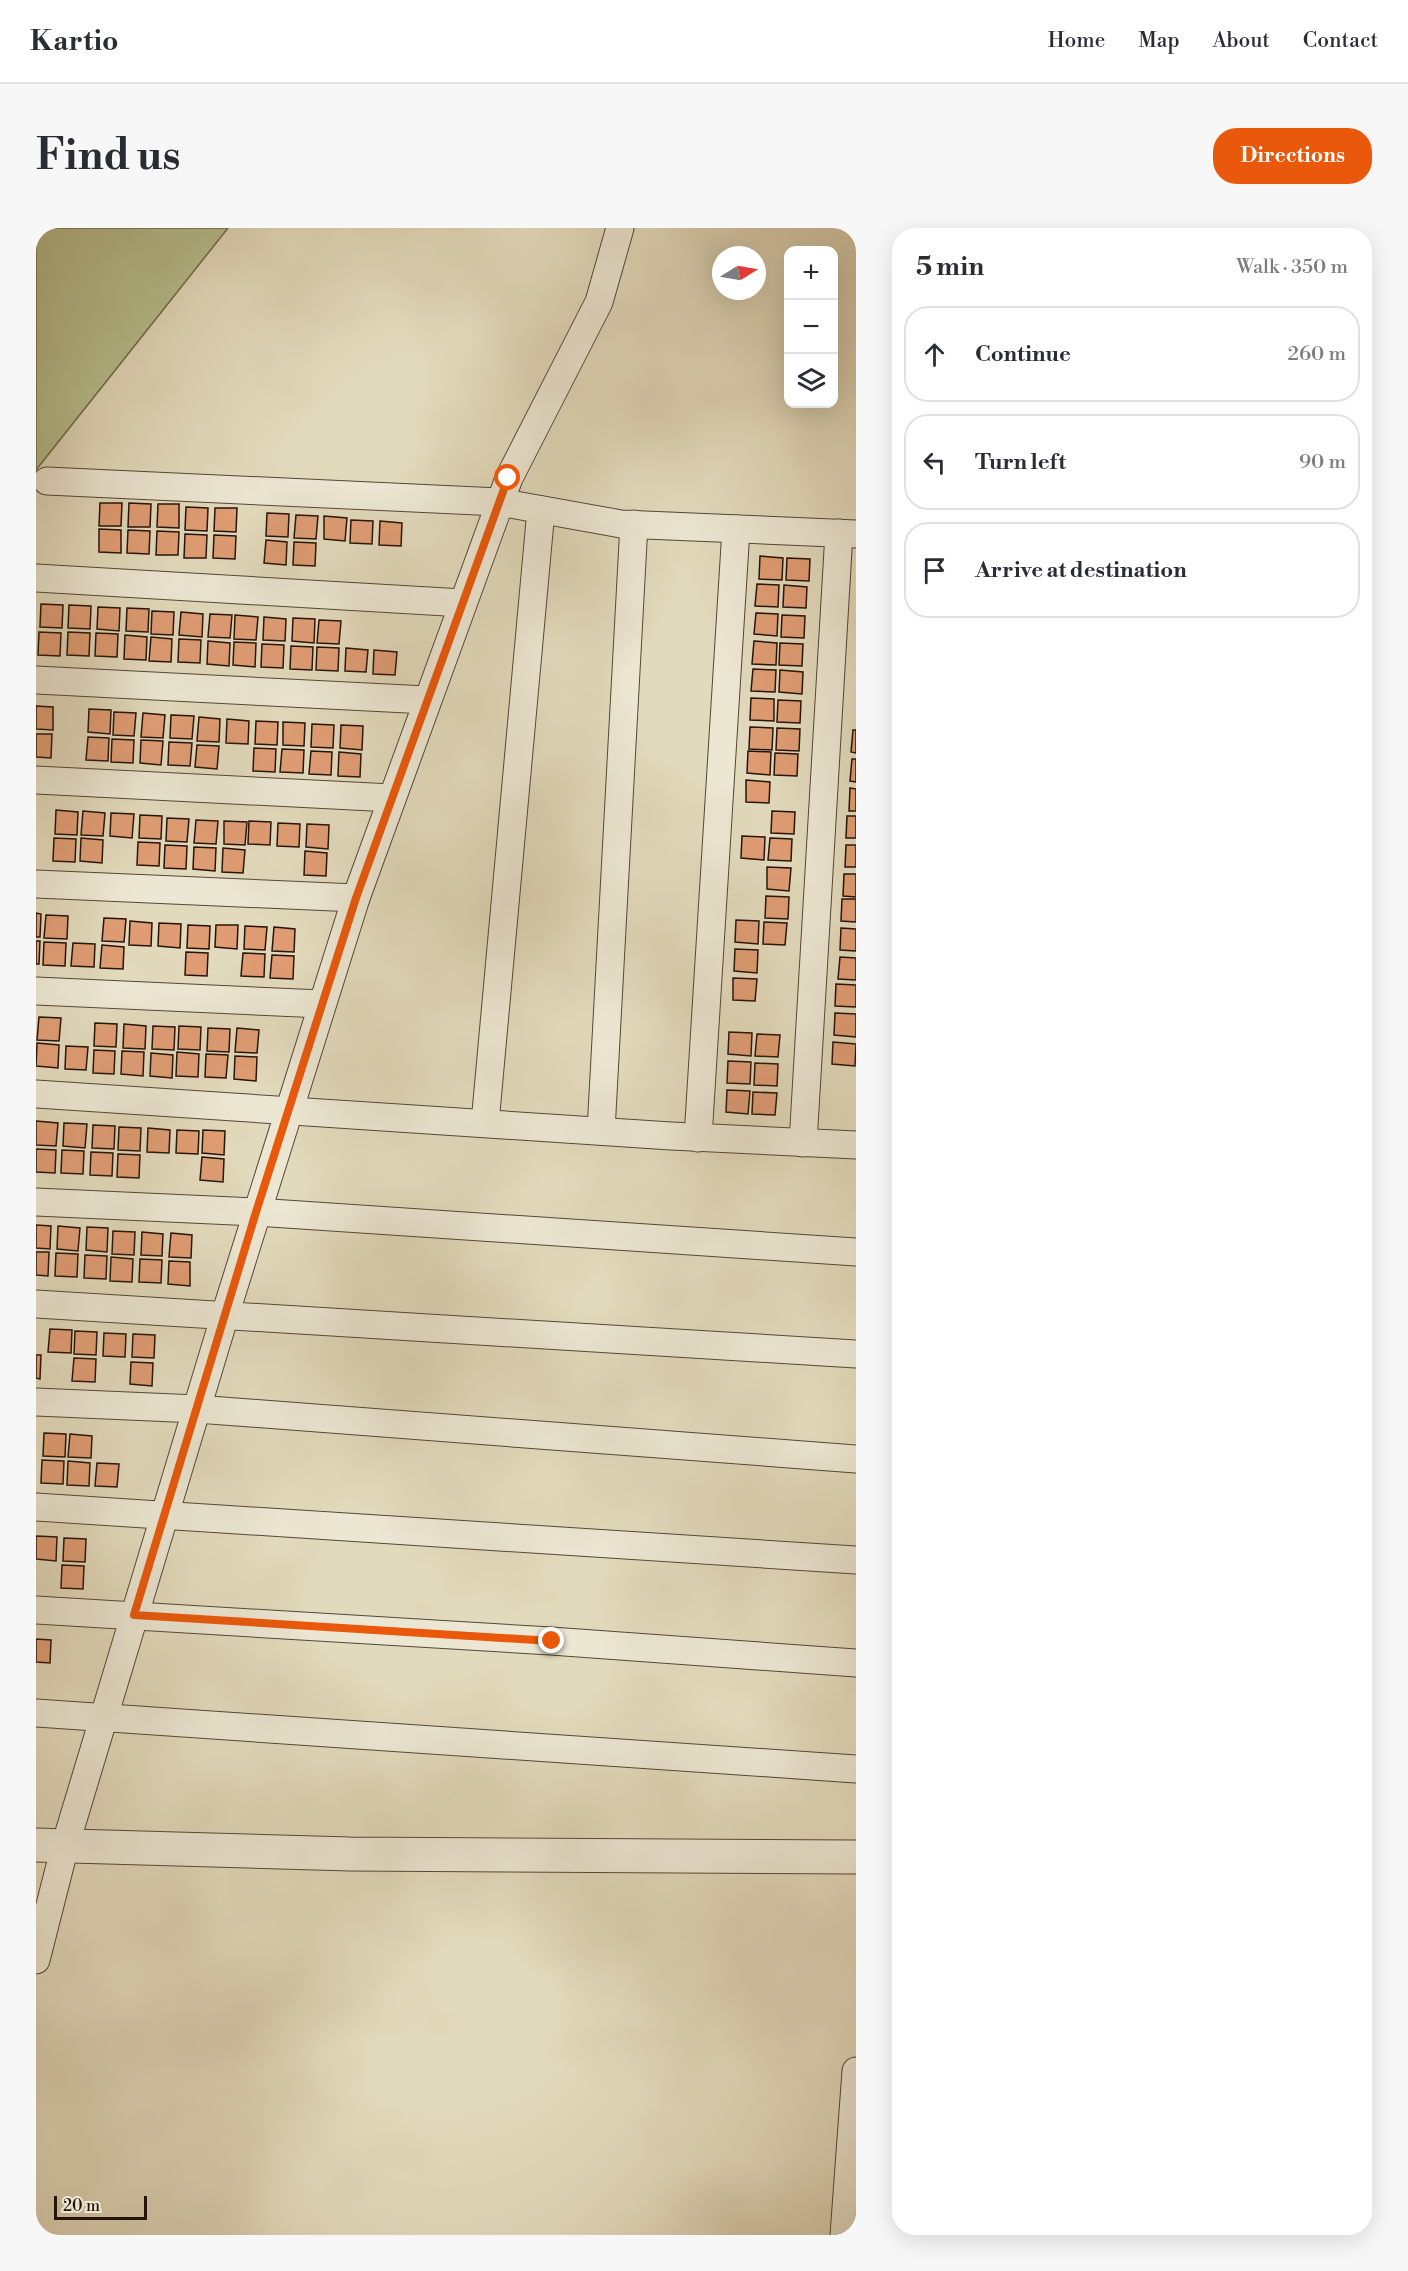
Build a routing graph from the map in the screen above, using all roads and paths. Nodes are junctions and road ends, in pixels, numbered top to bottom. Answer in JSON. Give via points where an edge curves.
{"nodes":[{"id":1,"x":620,"y":228,"type":"edge"},
{"id":2,"x":47,"y":481,"type":"dead end"},
{"id":3,"x":499,"y":502,"type":"junction"},
{"id":4,"x":541,"y":510,"type":"junction"},
{"id":5,"x":634,"y":524,"type":"junction"},
{"id":6,"x":736,"y":529,"type":"junction"},
{"id":7,"x":848,"y":533,"type":"edge"},
{"id":8,"x":36,"y":578,"type":"edge"},
{"id":9,"x":463,"y":603,"type":"junction"},
{"id":10,"x":36,"y":680,"type":"edge"},
{"id":11,"x":428,"y":700,"type":"junction"},
{"id":12,"x":36,"y":780,"type":"edge"},
{"id":13,"x":392,"y":798,"type":"junction"},
{"id":14,"x":36,"y":884,"type":"edge"},
{"id":15,"x":356,"y":898,"type":"junction"},
{"id":16,"x":36,"y":991,"type":"edge"},
{"id":17,"x":322,"y":1004,"type":"junction"},
{"id":18,"x":36,"y":1094,"type":"edge"},
{"id":19,"x":289,"y":1109,"type":"junction"},
{"id":20,"x":484,"y":1123,"type":"junction"},
{"id":21,"x":601,"y":1131,"type":"junction"},
{"id":22,"x":698,"y":1138,"type":"junction"},
{"id":23,"x":803,"y":1143,"type":"junction"},
{"id":24,"x":856,"y":1145,"type":"edge"},
{"id":25,"x":36,"y":1202,"type":"edge"},
{"id":26,"x":256,"y":1212,"type":"junction"},
{"id":27,"x":856,"y":1252,"type":"edge"},
{"id":28,"x":36,"y":1304,"type":"edge"},
{"id":29,"x":225,"y":1315,"type":"junction"},
{"id":30,"x":856,"y":1354,"type":"edge"},
{"id":31,"x":36,"y":1402,"type":"edge"},
{"id":32,"x":196,"y":1409,"type":"junction"},
{"id":33,"x":856,"y":1459,"type":"edge"},
{"id":34,"x":36,"y":1507,"type":"edge"},
{"id":35,"x":165,"y":1514,"type":"junction"},
{"id":36,"x":856,"y":1560,"type":"edge"},
{"id":37,"x":36,"y":1610,"type":"edge"},
{"id":38,"x":134,"y":1615,"type":"junction"},
{"id":39,"x":856,"y":1663,"type":"edge"},
{"id":40,"x":36,"y":1713,"type":"edge"},
{"id":41,"x":104,"y":1717,"type":"junction"},
{"id":42,"x":856,"y":1769,"type":"edge"},
{"id":43,"x":50,"y":1846,"type":"edge"},
{"id":44,"x":856,"y":1857,"type":"edge"},
{"id":45,"x":856,"y":1863,"type":"edge"},
{"id":46,"x":36,"y":1960,"type":"edge"},
{"id":47,"x":856,"y":2071,"type":"edge"},
{"id":48,"x":844,"y":2235,"type":"edge"}],
"edges":[{"from":1,"to":3,"type":"street","via":[[599,302]]},
{"from":2,"to":3,"type":"street"},
{"from":3,"to":4,"type":"street"},
{"from":3,"to":9,"type":"street"},
{"from":4,"to":5,"type":"street"},
{"from":4,"to":20,"type":"street"},
{"from":5,"to":6,"type":"street"},
{"from":5,"to":21,"type":"street"},
{"from":6,"to":7,"type":"street"},
{"from":6,"to":22,"type":"street"},
{"from":7,"to":23,"type":"street"},
{"from":8,"to":9,"type":"street"},
{"from":9,"to":11,"type":"street"},
{"from":10,"to":11,"type":"street"},
{"from":11,"to":13,"type":"street"},
{"from":12,"to":13,"type":"street"},
{"from":13,"to":15,"type":"street"},
{"from":14,"to":15,"type":"street"},
{"from":15,"to":17,"type":"street"},
{"from":16,"to":17,"type":"street"},
{"from":17,"to":19,"type":"street"},
{"from":18,"to":19,"type":"street"},
{"from":19,"to":20,"type":"street"},
{"from":19,"to":26,"type":"street"},
{"from":20,"to":21,"type":"street"},
{"from":21,"to":22,"type":"street"},
{"from":22,"to":23,"type":"street"},
{"from":23,"to":24,"type":"street"},
{"from":25,"to":26,"type":"street"},
{"from":26,"to":27,"type":"street"},
{"from":26,"to":29,"type":"street"},
{"from":28,"to":29,"type":"street"},
{"from":29,"to":30,"type":"street"},
{"from":29,"to":32,"type":"street"},
{"from":31,"to":32,"type":"street"},
{"from":32,"to":33,"type":"street"},
{"from":32,"to":35,"type":"street"},
{"from":34,"to":35,"type":"street"},
{"from":35,"to":36,"type":"street"},
{"from":35,"to":38,"type":"street"},
{"from":37,"to":38,"type":"street"},
{"from":38,"to":39,"type":"street"},
{"from":38,"to":41,"type":"street"},
{"from":40,"to":41,"type":"street"},
{"from":41,"to":42,"type":"street"},
{"from":41,"to":43,"type":"street"},
{"from":43,"to":44,"type":"street","via":[[350,1854]]},
{"from":43,"to":46,"type":"street"},
{"from":44,"to":45,"type":"street"},
{"from":47,"to":48,"type":"street"}]}
